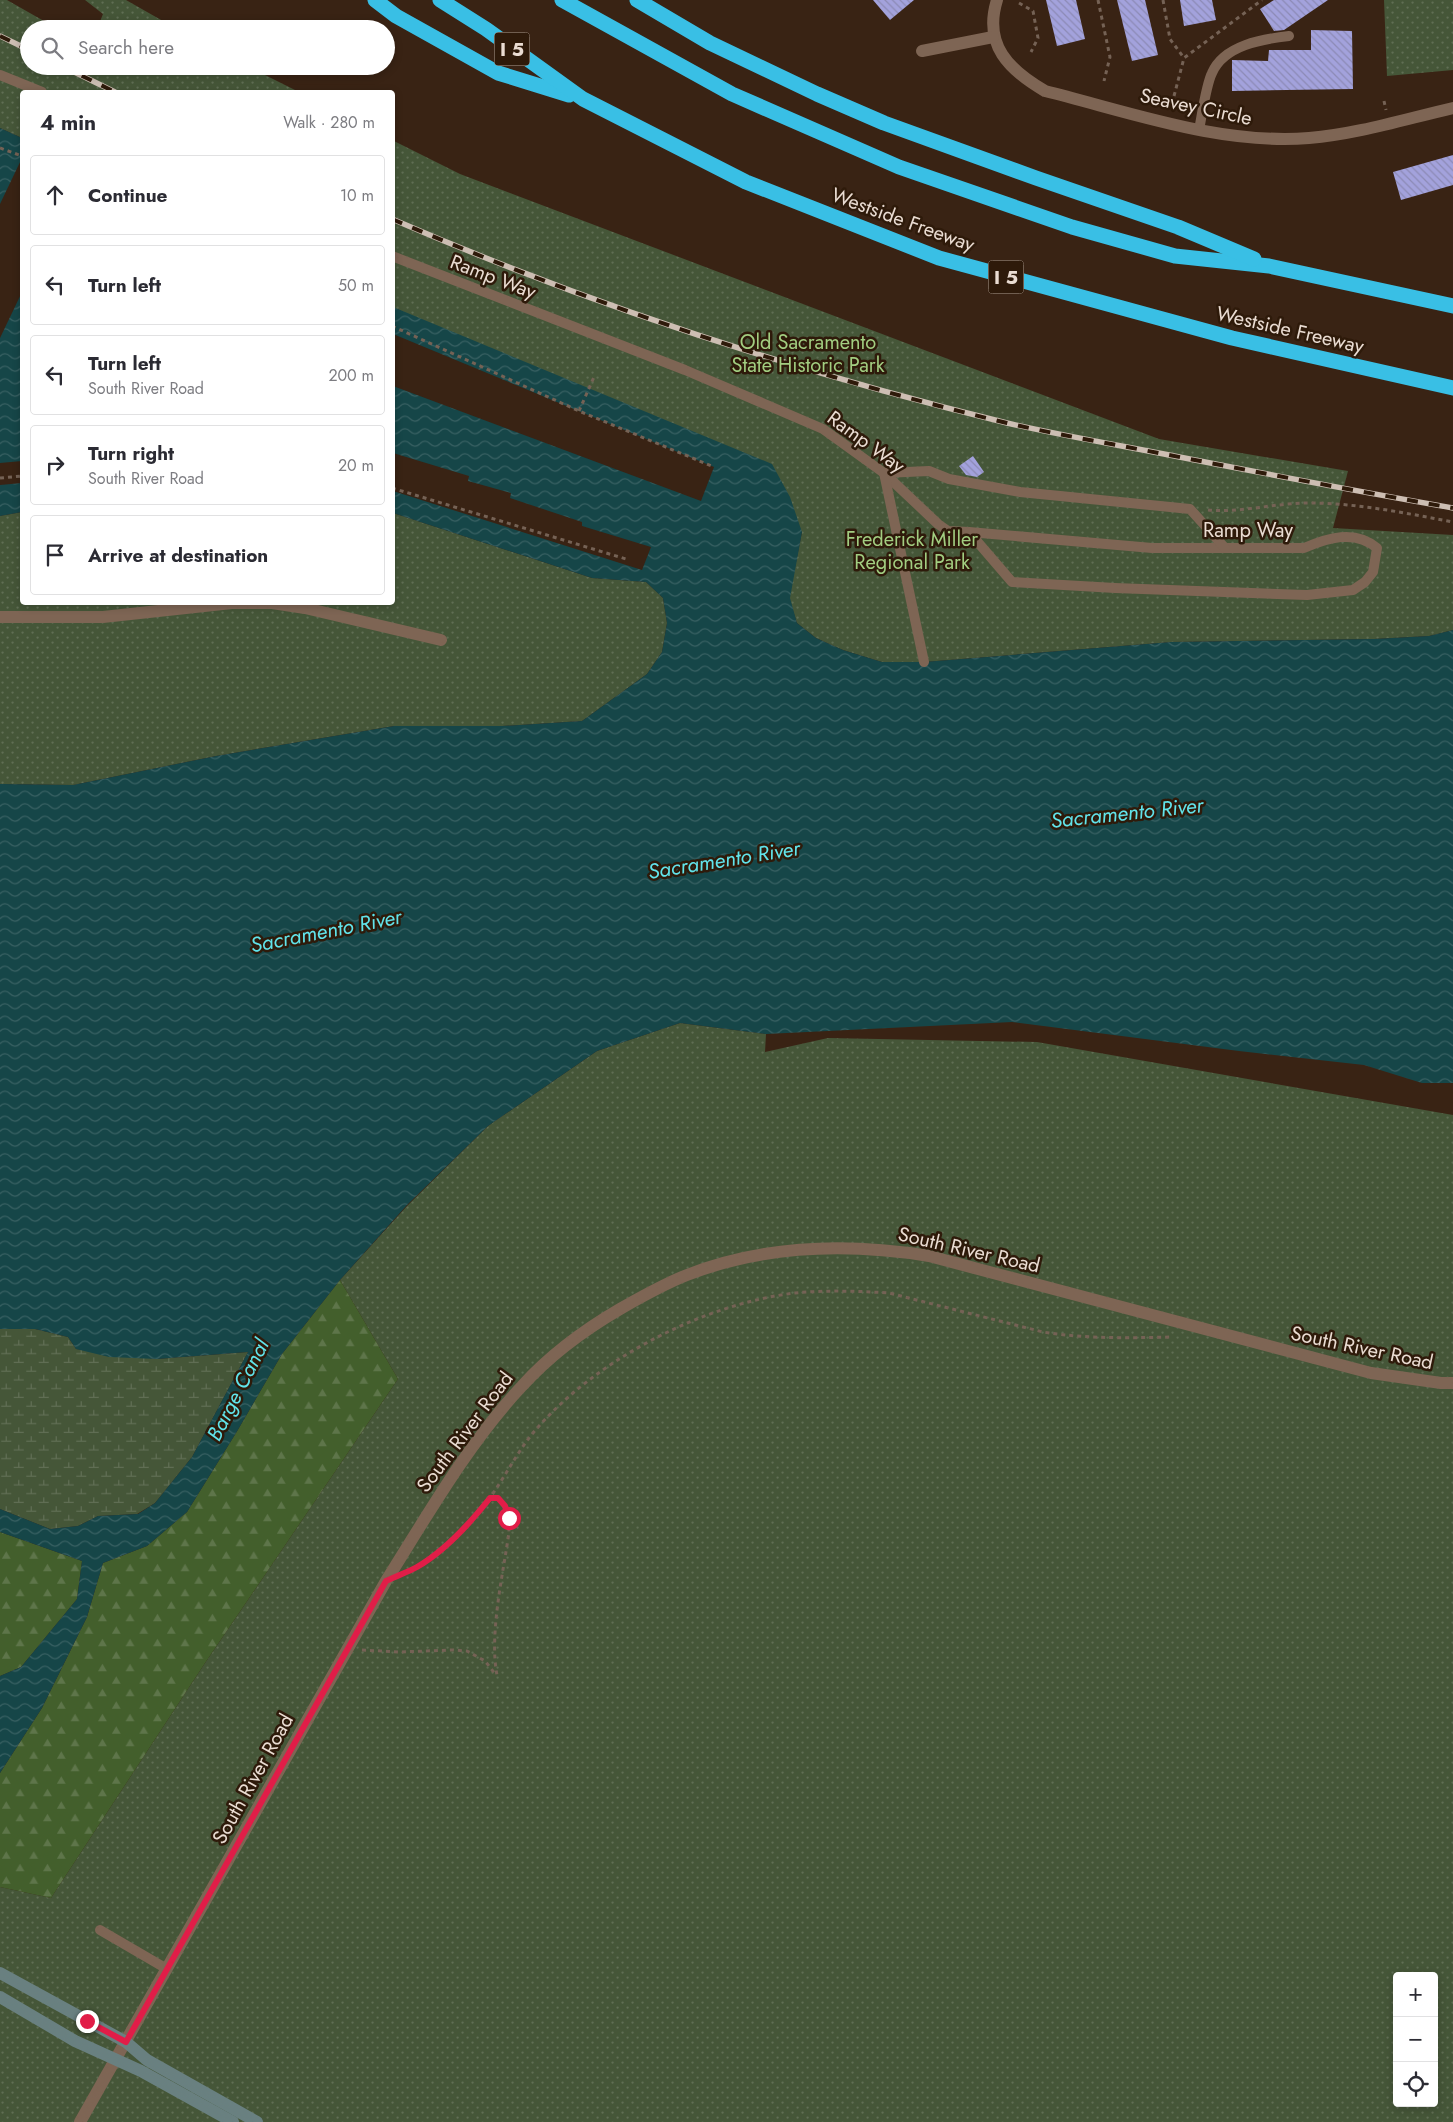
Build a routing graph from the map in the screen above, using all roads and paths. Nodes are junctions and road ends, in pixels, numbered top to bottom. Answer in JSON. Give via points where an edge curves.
{"nodes":[{"id":1,"x":375,"y":0,"type":"edge"},
{"id":2,"x":440,"y":0,"type":"edge"},
{"id":3,"x":562,"y":0,"type":"edge"},
{"id":4,"x":637,"y":0,"type":"edge"},
{"id":5,"x":997,"y":0,"type":"edge"},
{"id":6,"x":1098,"y":0,"type":"edge"},
{"id":7,"x":1163,"y":0,"type":"edge"},
{"id":8,"x":1262,"y":0,"type":"edge"},
{"id":9,"x":1019,"y":3,"type":"dead end"},
{"id":10,"x":1289,"y":36,"type":"dead end"},
{"id":11,"x":993,"y":37,"type":"junction"},
{"id":12,"x":922,"y":51,"type":"dead end"},
{"id":13,"x":1031,"y":52,"type":"dead end"},
{"id":14,"x":1184,"y":58,"type":"junction"},
{"id":15,"x":0,"y":75,"type":"edge"},
{"id":16,"x":1104,"y":81,"type":"dead end"},
{"id":17,"x":37,"y":90,"type":"edge"},
{"id":18,"x":1174,"y":96,"type":"dead end"},
{"id":19,"x":583,"y":99,"type":"junction"},
{"id":20,"x":1453,"y":108,"type":"edge"},
{"id":21,"x":1199,"y":130,"type":"junction"},
{"id":22,"x":0,"y":148,"type":"edge"},
{"id":23,"x":20,"y":155,"type":"edge"},
{"id":24,"x":395,"y":257,"type":"edge"},
{"id":25,"x":1269,"y":266,"type":"junction"},
{"id":26,"x":1453,"y":306,"type":"edge"},
{"id":27,"x":395,"y":327,"type":"edge"},
{"id":28,"x":594,"y":377,"type":"dead end"},
{"id":29,"x":1453,"y":388,"type":"edge"},
{"id":30,"x":579,"y":411,"type":"junction"},
{"id":31,"x":714,"y":467,"type":"dead end"},
{"id":32,"x":884,"y":473,"type":"junction"},
{"id":33,"x":20,"y":476,"type":"edge"},
{"id":34,"x":0,"y":478,"type":"edge"},
{"id":35,"x":395,"y":489,"type":"edge"},
{"id":36,"x":1190,"y":508,"type":"junction"},
{"id":37,"x":1453,"y":522,"type":"edge"},
{"id":38,"x":969,"y":532,"type":"junction"},
{"id":39,"x":1225,"y":548,"type":"junction"},
{"id":40,"x":626,"y":559,"type":"dead end"},
{"id":41,"x":214,"y":605,"type":"edge"},
{"id":42,"x":284,"y":605,"type":"edge"},
{"id":43,"x":0,"y":617,"type":"edge"},
{"id":44,"x":441,"y":640,"type":"dead end"},
{"id":45,"x":924,"y":662,"type":"dead end"},
{"id":46,"x":1172,"y":1337,"type":"dead end"},
{"id":47,"x":1453,"y":1383,"type":"edge"},
{"id":48,"x":490,"y":1498,"type":"junction"},
{"id":49,"x":410,"y":1570,"type":"dead end"},
{"id":50,"x":349,"y":1647,"type":"junction"},
{"id":51,"x":100,"y":1930,"type":"dead end"},
{"id":52,"x":167,"y":1969,"type":"junction"},
{"id":53,"x":0,"y":1972,"type":"edge"},
{"id":54,"x":0,"y":1997,"type":"edge"},
{"id":55,"x":126,"y":2042,"type":"junction"},
{"id":56,"x":115,"y":2060,"type":"junction"},
{"id":57,"x":80,"y":2122,"type":"edge"},
{"id":58,"x":233,"y":2122,"type":"edge"},
{"id":59,"x":256,"y":2122,"type":"edge"}],
"edges":[{"from":1,"to":19,"type":"highway","via":[[396,16],[498,73]]},
{"from":2,"to":19,"type":"highway","name":"Westside Freeway","number":"I 5"},
{"from":3,"to":25,"type":"highway","via":[[732,94],[899,167],[1072,227],[1174,256]]},
{"from":4,"to":25,"type":"highway","via":[[710,43],[884,123],[1178,227]]},
{"from":5,"to":11,"type":"street"},
{"from":6,"to":16,"type":"path","via":[[1110,56]]},
{"from":7,"to":14,"type":"path","via":[[1170,39]]},
{"from":8,"to":14,"type":"path"},
{"from":9,"to":13,"type":"path","via":[[1033,11],[1038,38]]},
{"from":10,"to":21,"type":"lane","via":[[1260,39],[1229,53],[1220,62],[1212,73]]},
{"from":11,"to":12,"type":"street"},
{"from":11,"to":21,"type":"street","name":"Seavey Circle","via":[[1014,69],[1046,91]]},
{"from":14,"to":18,"type":"path"},
{"from":15,"to":17,"type":"lane"},
{"from":19,"to":29,"type":"highway","name":"Westside Freeway","number":"I 5","via":[[746,182],[939,258],[1232,338]]},
{"from":20,"to":21,"type":"street","name":"Seavey Circle","via":[[1307,138],[1261,139]]},
{"from":22,"to":23,"type":"path"},
{"from":24,"to":32,"type":"lane","name":"Ramp Way","via":[[685,370],[824,429]]},
{"from":25,"to":26,"type":"highway"},
{"from":27,"to":30,"type":"path"},
{"from":28,"to":30,"type":"path"},
{"from":30,"to":31,"type":"path"},
{"from":32,"to":36,"type":"lane","via":[[928,470],[949,479],[1020,492]]},
{"from":32,"to":38,"type":"lane","name":"Ramp Way","via":[[948,531]]},
{"from":32,"to":45,"type":"lane"},
{"from":33,"to":34,"type":"path"},
{"from":35,"to":40,"type":"path"},
{"from":36,"to":37,"type":"path","via":[[1225,511],[1307,503],[1372,507]]},
{"from":36,"to":39,"type":"lane"},
{"from":38,"to":39,"type":"lane","name":"Ramp Way","via":[[1152,548]]},
{"from":38,"to":39,"type":"lane","name":"Ramp Way","via":[[1012,582],[1116,588],[1307,595],[1353,590],[1374,572],[1377,548],[1368,541],[1350,537],[1325,539],[1304,548]]},
{"from":41,"to":43,"type":"street","via":[[103,617]]},
{"from":42,"to":44,"type":"street"},
{"from":46,"to":48,"type":"path","via":[[1102,1338],[1051,1333],[920,1300],[872,1292],[794,1294],[752,1302],[674,1329],[590,1380],[534,1433]]},
{"from":47,"to":50,"type":"street","name":"South River Road","via":[[1346,1367],[929,1256],[888,1250],[835,1248],[775,1252],[739,1259],[687,1275],[634,1301],[574,1339],[542,1365],[495,1417],[431,1509]]},
{"from":48,"to":49,"type":"path","via":[[465,1528]]},
{"from":48,"to":50,"type":"path","via":[[498,1498],[509,1518],[494,1641],[497,1675],[485,1661],[467,1651],[368,1651]]},
{"from":50,"to":52,"type":"street","name":"South River Road"},
{"from":51,"to":52,"type":"lane"},
{"from":52,"to":55,"type":"street","name":"South River Road"},
{"from":53,"to":55,"type":"street"},
{"from":54,"to":56,"type":"street"},
{"from":55,"to":56,"type":"street","name":"South River Road"},
{"from":55,"to":59,"type":"street","via":[[147,2060]]},
{"from":56,"to":57,"type":"street","name":"South River Road"},
{"from":56,"to":58,"type":"street"}]}
